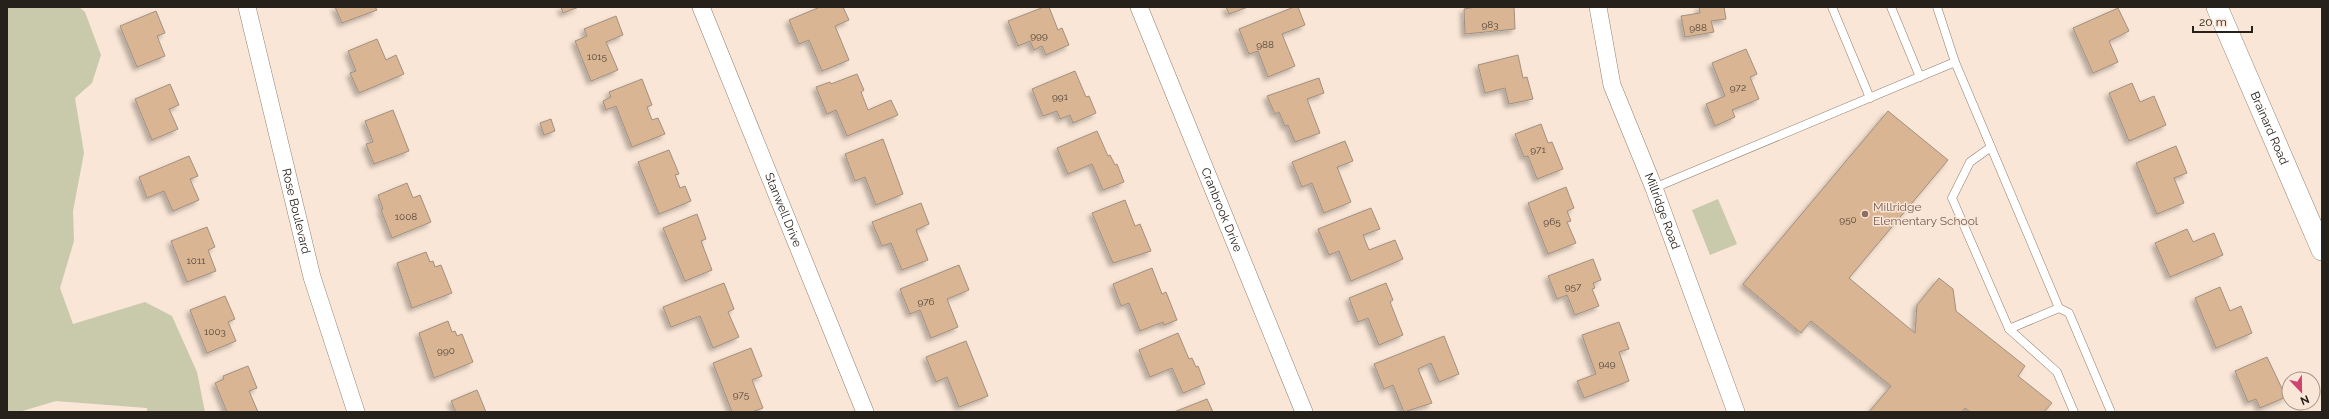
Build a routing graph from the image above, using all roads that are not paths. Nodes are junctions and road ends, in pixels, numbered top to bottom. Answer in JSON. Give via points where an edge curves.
{"nodes":[{"id":1,"x":247,"y":7,"type":"edge"},
{"id":2,"x":701,"y":7,"type":"edge"},
{"id":3,"x":1139,"y":7,"type":"edge"},
{"id":4,"x":1598,"y":7,"type":"edge"},
{"id":5,"x":1832,"y":7,"type":"edge"},
{"id":6,"x":1891,"y":7,"type":"edge"},
{"id":7,"x":1937,"y":7,"type":"edge"},
{"id":8,"x":2217,"y":7,"type":"edge"},
{"id":9,"x":1955,"y":62,"type":"junction"},
{"id":10,"x":1920,"y":77,"type":"junction"},
{"id":11,"x":1870,"y":98,"type":"junction"},
{"id":12,"x":1991,"y":147,"type":"junction"},
{"id":13,"x":1654,"y":188,"type":"junction"},
{"id":14,"x":2322,"y":250,"type":"edge"},
{"id":15,"x":2059,"y":308,"type":"junction"},
{"id":16,"x":2009,"y":330,"type":"junction"},
{"id":17,"x":356,"y":412,"type":"edge"},
{"id":18,"x":865,"y":412,"type":"edge"},
{"id":19,"x":1304,"y":412,"type":"edge"},
{"id":20,"x":1736,"y":412,"type":"edge"},
{"id":21,"x":2074,"y":412,"type":"edge"},
{"id":22,"x":2111,"y":412,"type":"edge"}],
"edges":[{"from":1,"to":17,"type":"street","name":"Rose Boulevard","via":[[312,277]]},
{"from":2,"to":18,"type":"street","name":"Stanwell Drive"},
{"from":3,"to":19,"type":"street","name":"Cranbrook Drive"},
{"from":4,"to":13,"type":"street","name":"Millridge Road","via":[[1612,85]]},
{"from":5,"to":11,"type":"lane"},
{"from":6,"to":10,"type":"lane"},
{"from":7,"to":9,"type":"lane"},
{"from":8,"to":14,"type":"street","name":"Brainard Road"},
{"from":9,"to":10,"type":"lane"},
{"from":9,"to":12,"type":"lane"},
{"from":10,"to":11,"type":"lane"},
{"from":11,"to":13,"type":"lane"},
{"from":12,"to":15,"type":"lane"},
{"from":12,"to":16,"type":"lane","via":[[1970,162],[1952,198]]},
{"from":13,"to":20,"type":"street","name":"Millridge Road"},
{"from":15,"to":16,"type":"lane"},
{"from":15,"to":22,"type":"lane","via":[[2069,313]]},
{"from":16,"to":21,"type":"lane","via":[[2057,372]]}]}
